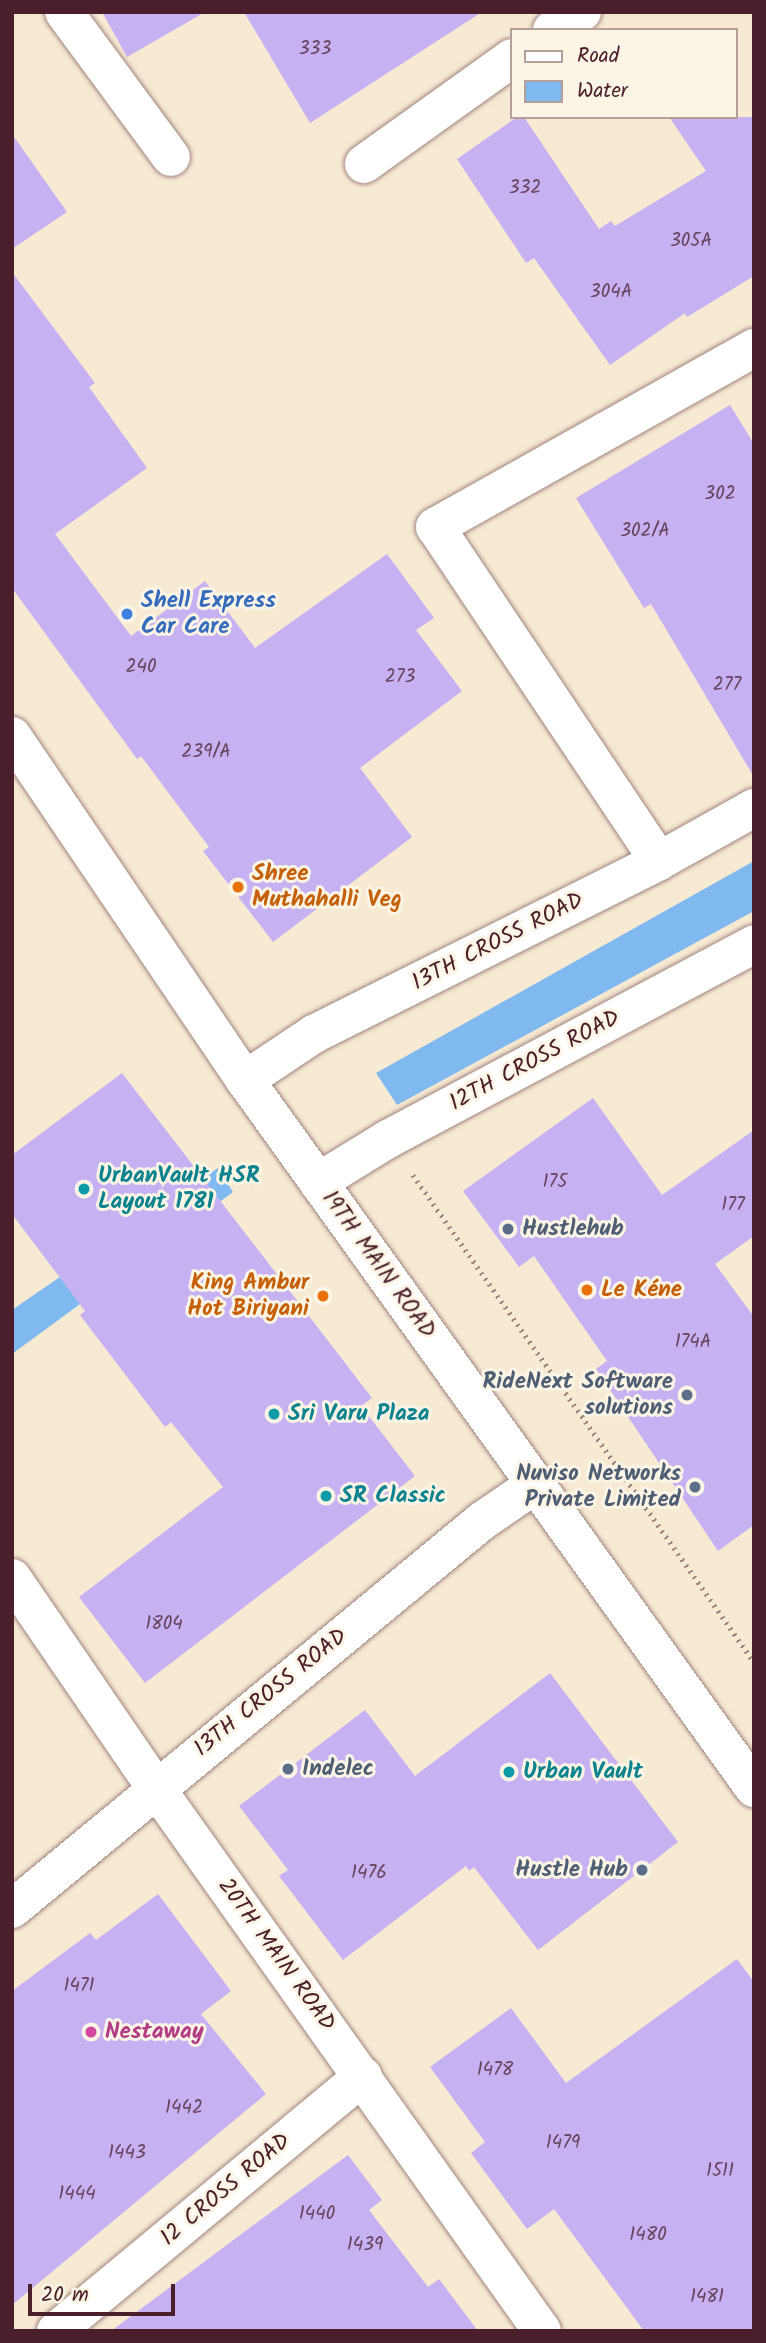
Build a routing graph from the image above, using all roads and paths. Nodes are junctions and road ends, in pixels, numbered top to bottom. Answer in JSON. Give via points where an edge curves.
{"nodes":[{"id":1,"x":64,"y":12,"type":"edge"},
{"id":2,"x":582,"y":12,"type":"edge"},
{"id":3,"x":555,"y":28,"type":"edge"},
{"id":4,"x":510,"y":59,"type":"edge"},
{"id":5,"x":171,"y":157,"type":"dead end"},
{"id":6,"x":364,"y":164,"type":"dead end"},
{"id":7,"x":754,"y":348,"type":"edge"},
{"id":8,"x":12,"y":736,"type":"edge"},
{"id":9,"x":754,"y":808,"type":"edge"},
{"id":10,"x":659,"y":861,"type":"junction"},
{"id":11,"x":754,"y":944,"type":"edge"},
{"id":12,"x":245,"y":1080,"type":"junction"},
{"id":13,"x":388,"y":1139,"type":"junction"},
{"id":14,"x":311,"y":1172,"type":"junction"},
{"id":15,"x":536,"y":1484,"type":"junction"},
{"id":16,"x":12,"y":1578,"type":"edge"},
{"id":17,"x":754,"y":1662,"type":"edge"},
{"id":18,"x":156,"y":1788,"type":"junction"},
{"id":19,"x":754,"y":1788,"type":"edge"},
{"id":20,"x":12,"y":1909,"type":"edge"},
{"id":21,"x":363,"y":2076,"type":"junction"},
{"id":22,"x":71,"y":2326,"type":"edge"},
{"id":23,"x":542,"y":2331,"type":"edge"}],
"edges":[{"from":1,"to":5,"type":"street"},
{"from":2,"to":3,"type":"street"},
{"from":4,"to":6,"type":"street"},
{"from":7,"to":10,"type":"street","via":[[435,527]]},
{"from":8,"to":12,"type":"street","name":"19TH MAIN ROAD"},
{"from":9,"to":10,"type":"street","name":"13TH CROSS ROAD"},
{"from":10,"to":12,"type":"street","name":"13TH CROSS ROAD","via":[[314,1034]]},
{"from":11,"to":13,"type":"street","name":"12TH CROSS ROAD"},
{"from":12,"to":14,"type":"street","name":"19TH MAIN ROAD"},
{"from":13,"to":14,"type":"street","name":"12TH CROSS ROAD"},
{"from":13,"to":17,"type":"path"},
{"from":14,"to":15,"type":"street","name":"19TH MAIN ROAD"},
{"from":15,"to":18,"type":"street","name":"13TH CROSS ROAD","via":[[482,1521]]},
{"from":15,"to":19,"type":"street","name":"19TH MAIN ROAD"},
{"from":16,"to":18,"type":"street","name":"20TH MAIN ROAD"},
{"from":18,"to":20,"type":"street","name":"13TH CROSS ROAD"},
{"from":18,"to":21,"type":"street","name":"20TH MAIN ROAD"},
{"from":21,"to":22,"type":"street","name":"12 CROSS ROAD"},
{"from":21,"to":23,"type":"street","name":"20TH MAIN ROAD"}]}
